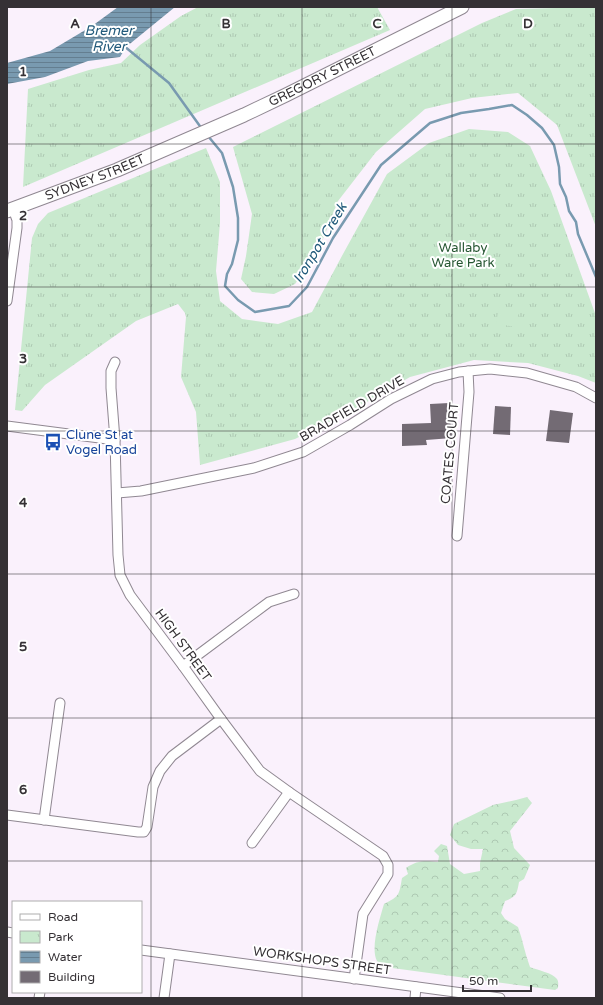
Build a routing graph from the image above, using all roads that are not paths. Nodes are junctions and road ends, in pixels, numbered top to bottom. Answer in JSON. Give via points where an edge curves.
{"nodes":[{"id":1,"x":462,"y":7,"type":"edge"},
{"id":2,"x":182,"y":142,"type":"joint"},
{"id":3,"x":10,"y":210,"type":"edge"},
{"id":4,"x":7,"y":301,"type":"edge"},
{"id":5,"x":115,"y":362,"type":"dead end"},
{"id":6,"x":468,"y":371,"type":"junction"},
{"id":7,"x":596,"y":398,"type":"edge"},
{"id":8,"x":7,"y":426,"type":"edge"},
{"id":9,"x":115,"y":440,"type":"junction"},
{"id":10,"x":117,"y":493,"type":"junction"},
{"id":11,"x":457,"y":536,"type":"dead end"},
{"id":12,"x":294,"y":594,"type":"dead end"},
{"id":13,"x":183,"y":666,"type":"junction"},
{"id":14,"x":60,"y":703,"type":"dead end"},
{"id":15,"x":221,"y":719,"type":"junction"},
{"id":16,"x":289,"y":792,"type":"junction"},
{"id":17,"x":7,"y":815,"type":"edge"},
{"id":18,"x":44,"y":820,"type":"junction"},
{"id":19,"x":252,"y":843,"type":"dead end"},
{"id":20,"x":142,"y":950,"type":"edge"},
{"id":21,"x":170,"y":954,"type":"junction"},
{"id":22,"x":354,"y":979,"type":"junction"},
{"id":23,"x":416,"y":987,"type":"junction"},
{"id":24,"x":164,"y":998,"type":"edge"},
{"id":25,"x":415,"y":998,"type":"edge"},
{"id":26,"x":500,"y":998,"type":"edge"}],
"edges":[{"from":1,"to":2,"type":"main road","name":"GREGORY STREET","via":[[286,95]]},
{"from":2,"to":3,"type":"main road","name":"SYDNEY STREET","via":[[117,170]]},
{"from":3,"to":4,"type":"street","via":[[17,220],[17,228]]},
{"from":5,"to":9,"type":"street","name":"HIGH STREET","via":[[111,372],[111,388]]},
{"from":6,"to":7,"type":"street","name":"BRADFIELD DRIVE","via":[[490,369],[527,373],[576,387]]},
{"from":6,"to":10,"type":"street","name":"BRADFIELD DRIVE","via":[[432,379],[391,399],[303,452],[254,468],[141,491]]},
{"from":6,"to":11,"type":"street","name":"COATES COURT","via":[[469,392]]},
{"from":8,"to":9,"type":"street"},
{"from":9,"to":10,"type":"street","name":"HIGH STREET"},
{"from":10,"to":13,"type":"street","name":"HIGH STREET","via":[[120,575],[130,595]]},
{"from":12,"to":13,"type":"street","via":[[269,602]]},
{"from":13,"to":15,"type":"street","name":"HIGH STREET"},
{"from":14,"to":18,"type":"street"},
{"from":15,"to":16,"type":"street","name":"HIGH STREET","via":[[260,771]]},
{"from":15,"to":18,"type":"street","via":[[172,756],[160,771],[153,786],[144,832]]},
{"from":16,"to":19,"type":"street"},
{"from":16,"to":22,"type":"street","name":"HIGH STREET","via":[[383,856],[388,865],[388,874],[363,914]]},
{"from":17,"to":18,"type":"street"},
{"from":20,"to":21,"type":"street","name":"WORKSHOPS STREET"},
{"from":21,"to":22,"type":"street","name":"WORKSHOPS STREET"},
{"from":21,"to":24,"type":"street"},
{"from":22,"to":23,"type":"street","name":"WORKSHOPS STREET"},
{"from":23,"to":25,"type":"street"},
{"from":23,"to":26,"type":"street","name":"WORKSHOPS STREET"}]}
